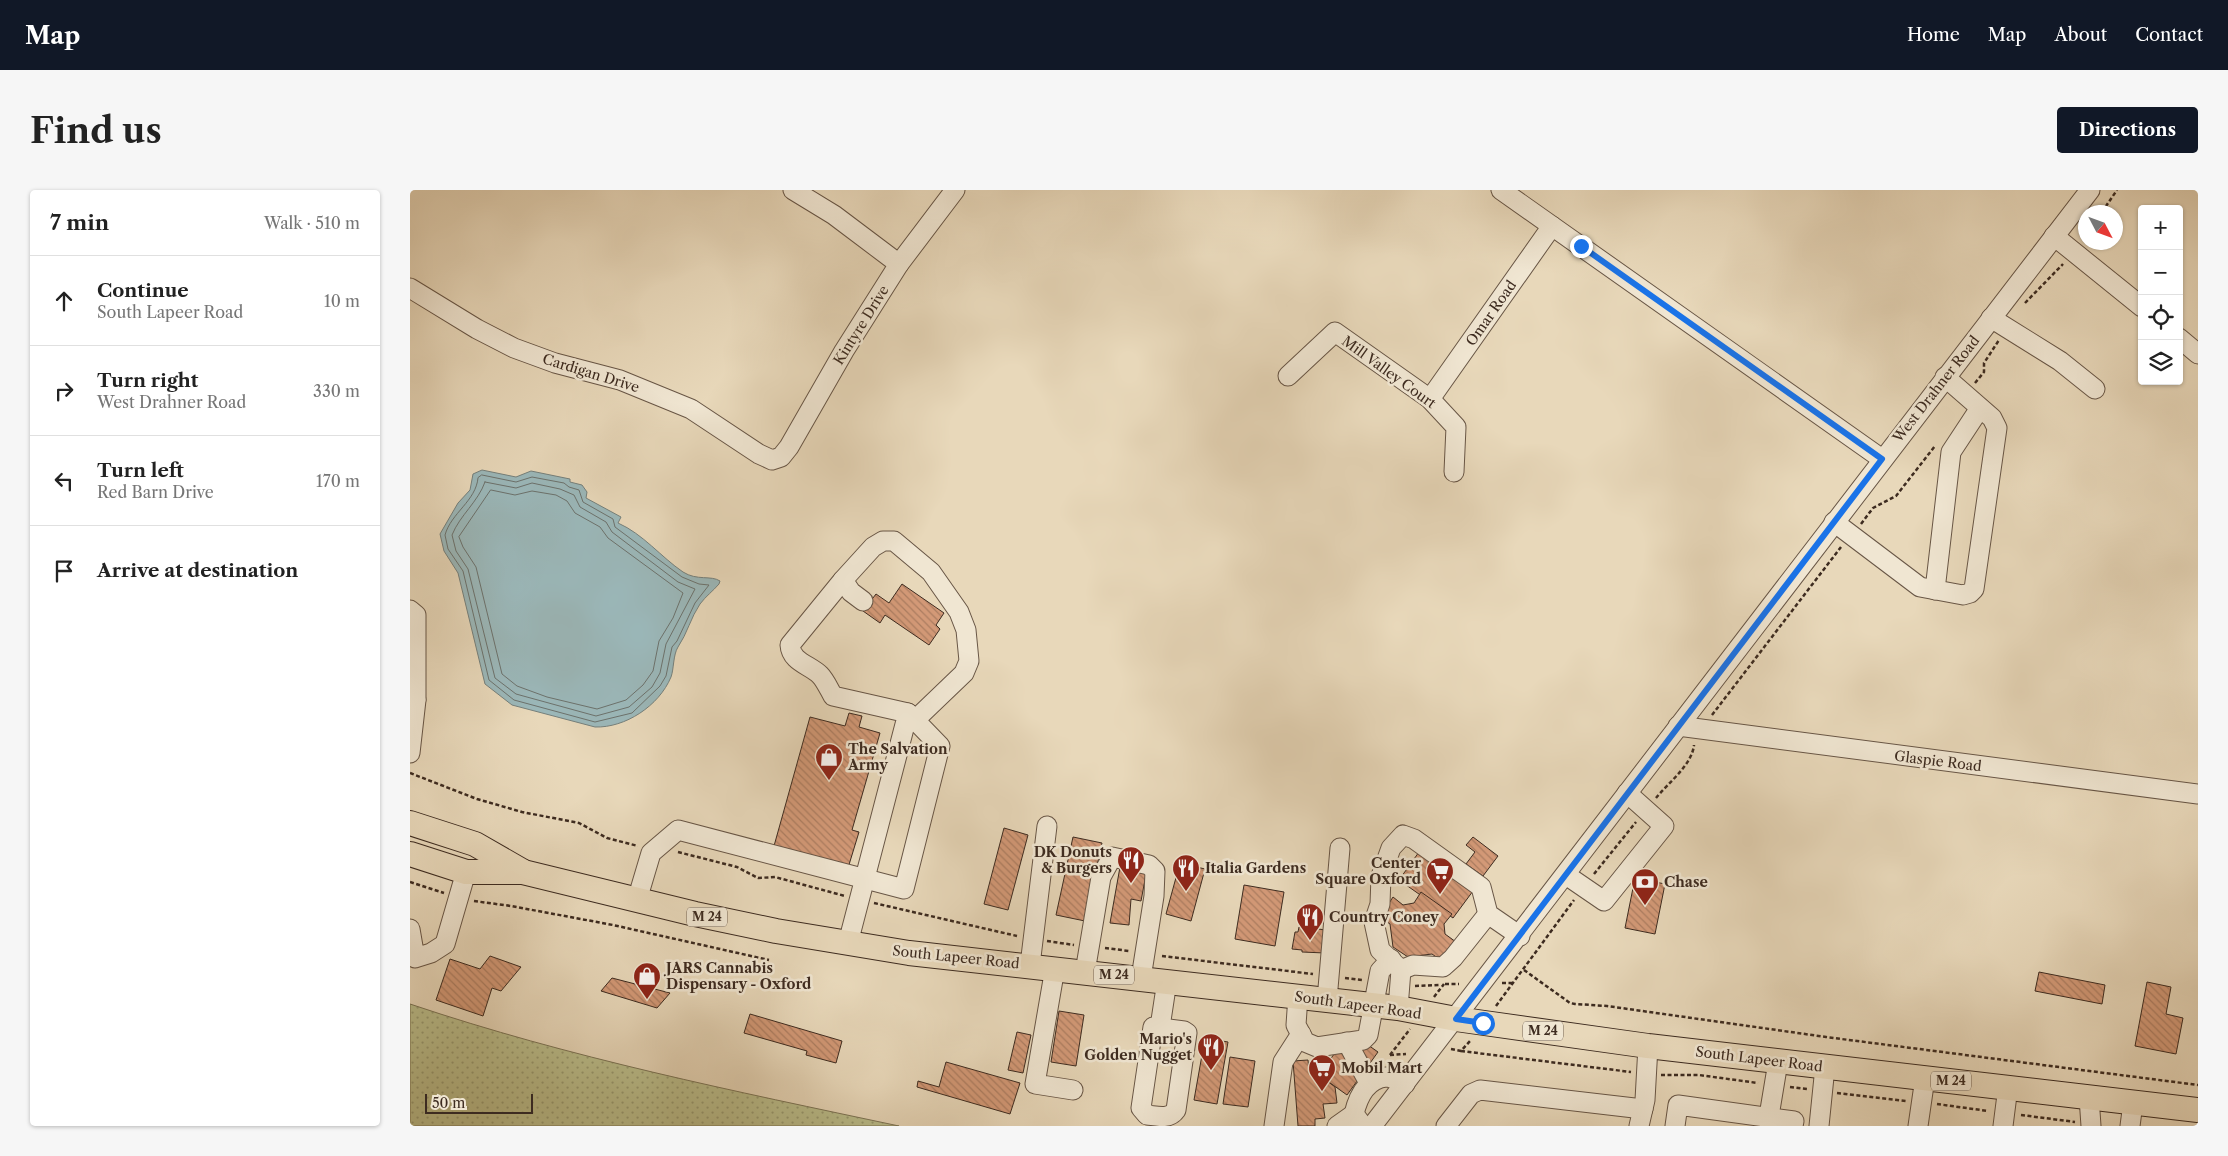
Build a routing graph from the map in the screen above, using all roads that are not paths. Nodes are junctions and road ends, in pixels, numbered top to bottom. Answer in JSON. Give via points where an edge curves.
{"nodes":[{"id":1,"x":793,"y":190,"type":"edge"},
{"id":2,"x":955,"y":190,"type":"edge"},
{"id":3,"x":1501,"y":190,"type":"edge"},
{"id":4,"x":2090,"y":190,"type":"edge"},
{"id":5,"x":1552,"y":226,"type":"junction"},
{"id":6,"x":2054,"y":236,"type":"junction"},
{"id":7,"x":899,"y":264,"type":"junction"},
{"id":8,"x":410,"y":288,"type":"edge"},
{"id":9,"x":2138,"y":305,"type":"edge"},
{"id":10,"x":1991,"y":318,"type":"junction"},
{"id":11,"x":2181,"y":340,"type":"edge"},
{"id":12,"x":2198,"y":354,"type":"edge"},
{"id":13,"x":1288,"y":376,"type":"dead end"},
{"id":14,"x":1946,"y":377,"type":"junction"},
{"id":15,"x":2095,"y":388,"type":"dead end"},
{"id":16,"x":1430,"y":399,"type":"junction"},
{"id":17,"x":1980,"y":408,"type":"junction"},
{"id":18,"x":1882,"y":459,"type":"junction"},
{"id":19,"x":772,"y":460,"type":"joint"},
{"id":20,"x":1454,"y":472,"type":"dead end"},
{"id":21,"x":1834,"y":522,"type":"junction"},
{"id":22,"x":843,"y":580,"type":"junction"},
{"id":23,"x":1935,"y":590,"type":"junction"},
{"id":24,"x":863,"y":601,"type":"dead end"},
{"id":25,"x":410,"y":610,"type":"edge"},
{"id":26,"x":413,"y":699,"type":"edge"},
{"id":27,"x":911,"y":717,"type":"junction"},
{"id":28,"x":1678,"y":726,"type":"junction"},
{"id":29,"x":410,"y":753,"type":"edge"},
{"id":30,"x":1627,"y":793,"type":"junction"},
{"id":31,"x":2198,"y":794,"type":"edge"},
{"id":32,"x":410,"y":823,"type":"edge"},
{"id":33,"x":1047,"y":826,"type":"dead end"},
{"id":34,"x":1340,"y":848,"type":"dead end"},
{"id":35,"x":410,"y":854,"type":"edge"},
{"id":36,"x":466,"y":872,"type":"junction"},
{"id":37,"x":523,"y":872,"type":"junction"},
{"id":38,"x":1566,"y":875,"type":"junction"},
{"id":39,"x":864,"y":881,"type":"junction"},
{"id":40,"x":637,"y":900,"type":"junction"},
{"id":41,"x":1488,"y":914,"type":"junction"},
{"id":42,"x":410,"y":929,"type":"edge"},
{"id":43,"x":1520,"y":936,"type":"junction"},
{"id":44,"x":848,"y":943,"type":"junction"},
{"id":45,"x":1030,"y":965,"type":"junction"},
{"id":46,"x":1055,"y":968,"type":"junction"},
{"id":47,"x":1085,"y":972,"type":"junction"},
{"id":48,"x":1141,"y":978,"type":"junction"},
{"id":49,"x":1397,"y":980,"type":"junction"},
{"id":50,"x":1167,"y":981,"type":"junction"},
{"id":51,"x":1298,"y":996,"type":"junction"},
{"id":52,"x":1327,"y":1000,"type":"junction"},
{"id":53,"x":1372,"y":1005,"type":"junction"},
{"id":54,"x":1456,"y":1019,"type":"junction"},
{"id":55,"x":1160,"y":1027,"type":"junction"},
{"id":56,"x":1301,"y":1034,"type":"junction"},
{"id":57,"x":1347,"y":1042,"type":"junction"},
{"id":58,"x":1648,"y":1046,"type":"junction"},
{"id":59,"x":1778,"y":1062,"type":"junction"},
{"id":60,"x":1826,"y":1067,"type":"junction"},
{"id":61,"x":1925,"y":1078,"type":"junction"},
{"id":62,"x":1369,"y":1083,"type":"junction"},
{"id":63,"x":1405,"y":1084,"type":"junction"},
{"id":64,"x":2008,"y":1087,"type":"junction"},
{"id":65,"x":1073,"y":1090,"type":"dead end"},
{"id":66,"x":2089,"y":1098,"type":"junction"},
{"id":67,"x":2134,"y":1103,"type":"junction"},
{"id":68,"x":2197,"y":1111,"type":"edge"},
{"id":69,"x":1769,"y":1116,"type":"junction"},
{"id":70,"x":1641,"y":1117,"type":"edge"},
{"id":71,"x":1358,"y":1120,"type":"edge"},
{"id":72,"x":1451,"y":1125,"type":"edge"},
{"id":73,"x":1274,"y":1126,"type":"edge"},
{"id":74,"x":1337,"y":1126,"type":"edge"},
{"id":75,"x":1372,"y":1126,"type":"edge"},
{"id":76,"x":1675,"y":1126,"type":"edge"},
{"id":77,"x":1793,"y":1126,"type":"edge"},
{"id":78,"x":1821,"y":1126,"type":"edge"},
{"id":79,"x":1918,"y":1126,"type":"edge"},
{"id":80,"x":2003,"y":1126,"type":"edge"},
{"id":81,"x":2092,"y":1126,"type":"edge"},
{"id":82,"x":2130,"y":1126,"type":"edge"}],
"edges":[{"from":1,"to":7,"type":"street","via":[[834,214]]},
{"from":2,"to":7,"type":"street","name":"Kintyre Drive"},
{"from":3,"to":5,"type":"street"},
{"from":4,"to":6,"type":"street","name":"West Drahner Road"},
{"from":5,"to":16,"type":"street","name":"Omar Road"},
{"from":5,"to":18,"type":"street"},
{"from":6,"to":9,"type":"street"},
{"from":6,"to":10,"type":"street","name":"West Drahner Road"},
{"from":7,"to":19,"type":"street","name":"Kintyre Drive","via":[[844,351],[789,448],[781,457]]},
{"from":8,"to":19,"type":"street","name":"Cardigan Drive","via":[[477,330],[514,348],[555,363],[620,380],[691,409]]},
{"from":10,"to":14,"type":"street","name":"West Drahner Road"},
{"from":10,"to":15,"type":"street"},
{"from":11,"to":12,"type":"street"},
{"from":13,"to":16,"type":"street","name":"Mill Valley Court","via":[[1334,332]]},
{"from":14,"to":17,"type":"street"},
{"from":14,"to":18,"type":"street","name":"West Drahner Road"},
{"from":16,"to":20,"type":"street","name":"Mill Valley Court","via":[[1456,427]]},
{"from":17,"to":23,"type":"street","via":[[1951,452]]},
{"from":17,"to":23,"type":"street","via":[[1992,418],[1996,428],[1976,582],[1970,593],[1963,595]]},
{"from":18,"to":21,"type":"street","name":"West Drahner Road"},
{"from":21,"to":23,"type":"street","via":[[1920,587]]},
{"from":21,"to":28,"type":"street","name":"West Drahner Road"},
{"from":22,"to":24,"type":"street"},
{"from":22,"to":27,"type":"street","via":[[790,646],[790,652],[820,675],[833,696]]},
{"from":22,"to":27,"type":"street","via":[[873,547],[883,541],[894,541],[931,572],[959,612],[966,630],[969,661],[964,673]]},
{"from":25,"to":26,"type":"street","via":[[416,615]]},
{"from":26,"to":29,"type":"street"},
{"from":27,"to":39,"type":"street"},
{"from":27,"to":39,"type":"street","via":[[940,746],[904,889]]},
{"from":28,"to":30,"type":"street","name":"West Drahner Road"},
{"from":28,"to":31,"type":"street","name":"Glaspie Road"},
{"from":30,"to":38,"type":"street","name":"West Drahner Road"},
{"from":30,"to":38,"type":"street","via":[[1664,826],[1604,901]]},
{"from":32,"to":37,"type":"main road","name":"South Lapeer Road","number":"M 24","via":[[475,844]]},
{"from":33,"to":45,"type":"street"},
{"from":34,"to":52,"type":"street"},
{"from":35,"to":36,"type":"main road","name":"South Lapeer Road","number":"M 24"},
{"from":36,"to":37,"type":"main road","name":"South Lapeer Road","number":"M 24"},
{"from":36,"to":42,"type":"street","via":[[445,944],[415,958]]},
{"from":37,"to":40,"type":"main road","name":"South Lapeer Road","number":"M 24"},
{"from":38,"to":43,"type":"street","name":"West Drahner Road"},
{"from":39,"to":40,"type":"street","via":[[678,830],[651,853]]},
{"from":39,"to":44,"type":"street"},
{"from":40,"to":44,"type":"main road","name":"South Lapeer Road","number":"M 24"},
{"from":41,"to":43,"type":"street"},
{"from":41,"to":49,"type":"street","via":[[1443,967],[1413,964]]},
{"from":41,"to":49,"type":"street","via":[[1481,887],[1403,834],[1391,848],[1381,876],[1380,904],[1374,922],[1380,950]]},
{"from":43,"to":54,"type":"street","name":"West Drahner Road"},
{"from":44,"to":45,"type":"main road","name":"South Lapeer Road","number":"M 24","via":[[909,953]]},
{"from":45,"to":46,"type":"main road","name":"South Lapeer Road","number":"M 24"},
{"from":46,"to":47,"type":"main road","name":"South Lapeer Road","number":"M 24"},
{"from":46,"to":65,"type":"street","via":[[1035,1084]]},
{"from":47,"to":48,"type":"main road","name":"South Lapeer Road","number":"M 24"},
{"from":47,"to":48,"type":"street","via":[[1101,877],[1112,857],[1149,865],[1155,872]]},
{"from":48,"to":50,"type":"main road","name":"South Lapeer Road","number":"M 24"},
{"from":49,"to":53,"type":"main road","name":"South Lapeer Road","number":"M 24"},
{"from":49,"to":53,"type":"street","via":[[1380,971]]},
{"from":49,"to":54,"type":"main road","name":"South Lapeer Road","number":"M 24"},
{"from":50,"to":51,"type":"main road","name":"South Lapeer Road","number":"M 24"},
{"from":50,"to":55,"type":"street"},
{"from":51,"to":52,"type":"main road","name":"South Lapeer Road","number":"M 24"},
{"from":51,"to":56,"type":"street","via":[[1296,1025]]},
{"from":52,"to":53,"type":"main road","name":"South Lapeer Road","number":"M 24"},
{"from":53,"to":57,"type":"street","via":[[1368,1035],[1363,1040]]},
{"from":54,"to":58,"type":"main road","name":"South Lapeer Road","number":"M 24"},
{"from":54,"to":63,"type":"street","name":"West Drahner Road"},
{"from":55,"to":55,"type":"street","via":[[1152,1030],[1141,1108],[1147,1115],[1165,1117],[1176,1110],[1187,1034]]},
{"from":56,"to":57,"type":"street","via":[[1305,1042],[1318,1047]]},
{"from":56,"to":73,"type":"street","via":[[1282,1062]]},
{"from":57,"to":62,"type":"street"},
{"from":58,"to":59,"type":"main road","name":"South Lapeer Road","number":"M 24"},
{"from":58,"to":70,"type":"street"},
{"from":59,"to":60,"type":"main road","name":"South Lapeer Road","number":"M 24"},
{"from":59,"to":69,"type":"street"},
{"from":60,"to":61,"type":"main road","name":"South Lapeer Road","number":"M 24"},
{"from":60,"to":78,"type":"street"},
{"from":61,"to":64,"type":"main road","name":"South Lapeer Road","number":"M 24"},
{"from":61,"to":79,"type":"street"},
{"from":62,"to":63,"type":"street","via":[[1387,1077]]},
{"from":62,"to":71,"type":"street","via":[[1357,1101]]},
{"from":63,"to":75,"type":"street","name":"West Drahner Road"},
{"from":64,"to":66,"type":"main road","name":"South Lapeer Road","number":"M 24"},
{"from":64,"to":80,"type":"street"},
{"from":66,"to":67,"type":"main road","name":"South Lapeer Road","number":"M 24"},
{"from":66,"to":81,"type":"street"},
{"from":67,"to":68,"type":"main road","name":"South Lapeer Road","number":"M 24"},
{"from":67,"to":82,"type":"street"},
{"from":69,"to":76,"type":"street","via":[[1678,1105]]},
{"from":69,"to":77,"type":"street","via":[[1794,1121]]},
{"from":70,"to":72,"type":"street","via":[[1480,1090],[1471,1094]]},
{"from":71,"to":74,"type":"street"}]}
